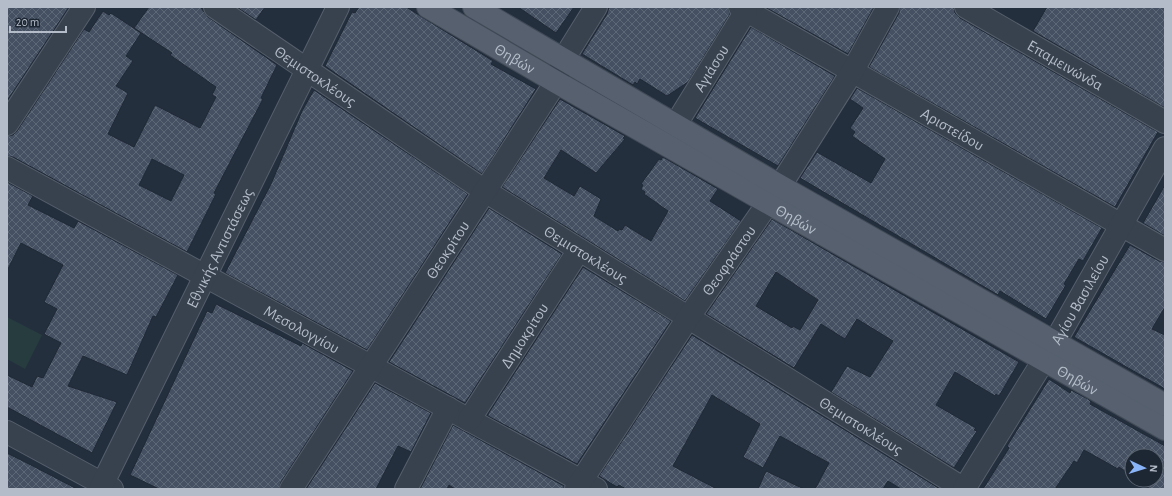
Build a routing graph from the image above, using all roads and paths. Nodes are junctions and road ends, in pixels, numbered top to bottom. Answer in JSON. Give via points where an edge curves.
{"nodes":[{"id":1,"x":84,"y":7,"type":"edge"},
{"id":2,"x":215,"y":7,"type":"edge"},
{"id":3,"x":338,"y":7,"type":"edge"},
{"id":4,"x":428,"y":7,"type":"edge"},
{"id":5,"x":474,"y":7,"type":"edge"},
{"id":6,"x":596,"y":7,"type":"edge"},
{"id":7,"x":888,"y":7,"type":"edge"},
{"id":8,"x":966,"y":7,"type":"edge"},
{"id":9,"x":743,"y":9,"type":"edge"},
{"id":10,"x":563,"y":60,"type":"junction"},
{"id":11,"x":308,"y":69,"type":"junction"},
{"id":12,"x":852,"y":72,"type":"junction"},
{"id":13,"x":556,"y":82,"type":"junction"},
{"id":14,"x":1165,"y":122,"type":"edge"},
{"id":15,"x":7,"y":124,"type":"edge"},
{"id":16,"x":676,"y":124,"type":"junction"},
{"id":17,"x":1165,"y":148,"type":"edge"},
{"id":18,"x":7,"y":168,"type":"edge"},
{"id":19,"x":780,"y":186,"type":"junction"},
{"id":20,"x":485,"y":191,"type":"junction"},
{"id":21,"x":767,"y":203,"type":"junction"},
{"id":22,"x":1121,"y":225,"type":"junction"},
{"id":23,"x":578,"y":250,"type":"junction"},
{"id":24,"x":1165,"y":250,"type":"edge"},
{"id":25,"x":205,"y":276,"type":"junction"},
{"id":26,"x":688,"y":318,"type":"junction"},
{"id":27,"x":1055,"y":342,"type":"junction"},
{"id":28,"x":1044,"y":360,"type":"junction"},
{"id":29,"x":372,"y":367,"type":"junction"},
{"id":30,"x":1165,"y":405,"type":"edge"},
{"id":31,"x":448,"y":408,"type":"junction"},
{"id":32,"x":469,"y":420,"type":"junction"},
{"id":33,"x":1165,"y":430,"type":"edge"},
{"id":34,"x":7,"y":432,"type":"edge"},
{"id":35,"x":584,"y":486,"type":"edge"},
{"id":36,"x":105,"y":487,"type":"edge"},
{"id":37,"x":292,"y":489,"type":"edge"},
{"id":38,"x":406,"y":489,"type":"edge"},
{"id":39,"x":964,"y":489,"type":"edge"}],
"edges":[{"from":1,"to":15,"type":"street"},
{"from":2,"to":11,"type":"street","name":"Θεμιστοκλέους"},
{"from":3,"to":11,"type":"street","name":"Εθνικής Αντιστάσεως"},
{"from":4,"to":13,"type":"main road","name":"Θηβών"},
{"from":5,"to":10,"type":"main road","name":"Θηβών"},
{"from":6,"to":10,"type":"street","name":"Θεοκρίτου"},
{"from":7,"to":12,"type":"street","name":"Θεοφράστου"},
{"from":8,"to":14,"type":"street","name":"Επαμεινώνδα"},
{"from":9,"to":12,"type":"street","name":"Αριστείδου"},
{"from":9,"to":16,"type":"street","name":"Αγιάσου"},
{"from":10,"to":13,"type":"street","name":"Θεοκρίτου"},
{"from":10,"to":16,"type":"main road","name":"Θηβών"},
{"from":11,"to":20,"type":"street","name":"Θεμιστοκλέους"},
{"from":11,"to":25,"type":"street","name":"Εθνικής Αντιστάσεως"},
{"from":12,"to":19,"type":"street","name":"Θεοφράστου"},
{"from":12,"to":22,"type":"street","name":"Αριστείδου"},
{"from":13,"to":20,"type":"street","name":"Θεοκρίτου"},
{"from":13,"to":21,"type":"main road","name":"Θηβών"},
{"from":16,"to":19,"type":"main road","name":"Θηβών"},
{"from":17,"to":22,"type":"street","name":"Αγίου Βασιλείου"},
{"from":18,"to":25,"type":"street","name":"Μεσολογγίου"},
{"from":19,"to":21,"type":"street","name":"Θεοφράστου"},
{"from":19,"to":27,"type":"main road","name":"Θηβών"},
{"from":20,"to":23,"type":"street","name":"Θεμιστοκλέους"},
{"from":20,"to":29,"type":"street","name":"Θεοκρίτου"},
{"from":21,"to":26,"type":"street","name":"Θεοφράστου"},
{"from":21,"to":28,"type":"main road","name":"Θηβών"},
{"from":22,"to":24,"type":"street","name":"Αριστείδου"},
{"from":22,"to":27,"type":"street","name":"Αγίου Βασιλείου"},
{"from":23,"to":26,"type":"street","name":"Θεμιστοκλέους"},
{"from":23,"to":32,"type":"street","name":"Δημοκρίτου"},
{"from":25,"to":29,"type":"street","name":"Μεσολογγίου"},
{"from":25,"to":36,"type":"street","name":"Εθνικής Αντιστάσεως"},
{"from":26,"to":35,"type":"street","name":"Θεοφράστου"},
{"from":26,"to":39,"type":"street","name":"Θεμιστοκλέους"},
{"from":27,"to":28,"type":"street","name":"Αγίου Βασιλείου"},
{"from":27,"to":30,"type":"main road","name":"Θηβών"},
{"from":28,"to":33,"type":"main road","name":"Θηβών"},
{"from":28,"to":39,"type":"street","name":"Αγίου Βασιλείου"},
{"from":29,"to":31,"type":"street","name":"Μεσολογγίου"},
{"from":29,"to":37,"type":"street","name":"Θεοκρίτου"},
{"from":31,"to":32,"type":"street","name":"Μεσολογγίου"},
{"from":31,"to":38,"type":"street"},
{"from":32,"to":35,"type":"street","name":"Μεσολογγίου"},
{"from":34,"to":36,"type":"street"}]}
